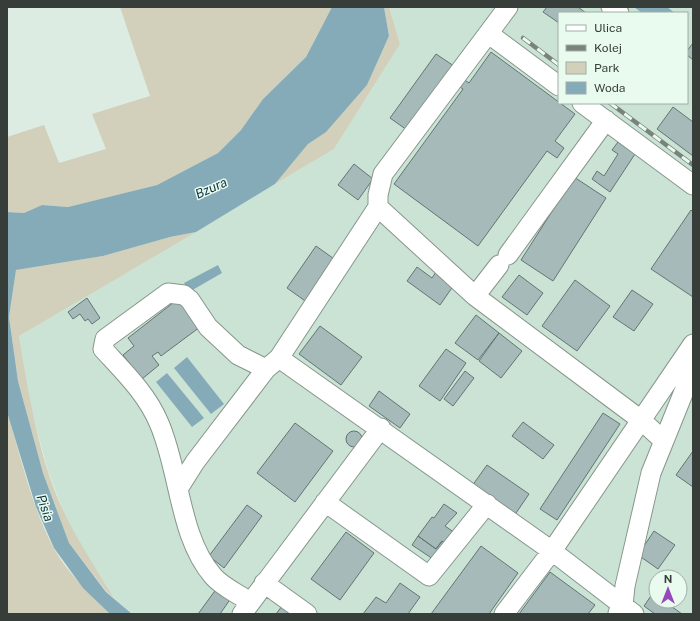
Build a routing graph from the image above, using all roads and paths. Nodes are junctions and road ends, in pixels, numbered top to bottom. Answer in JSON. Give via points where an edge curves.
{"nodes":[{"id":1,"x":508,"y":7,"type":"edge"},
{"id":2,"x":489,"y":34,"type":"junction"},
{"id":3,"x":558,"y":85,"type":"edge"},
{"id":4,"x":583,"y":104,"type":"edge"},
{"id":5,"x":606,"y":120,"type":"junction"},
{"id":6,"x":693,"y":185,"type":"edge"},
{"id":7,"x":378,"y":206,"type":"junction"},
{"id":8,"x":475,"y":296,"type":"junction"},
{"id":9,"x":693,"y":344,"type":"edge"},
{"id":10,"x":273,"y":364,"type":"junction"},
{"id":11,"x":693,"y":369,"type":"edge"},
{"id":12,"x":641,"y":420,"type":"junction"},
{"id":13,"x":380,"y":428,"type":"junction"},
{"id":14,"x":664,"y":441,"type":"junction"},
{"id":15,"x":178,"y":488,"type":"junction"},
{"id":16,"x":325,"y":502,"type":"junction"},
{"id":17,"x":487,"y":504,"type":"junction"},
{"id":18,"x":552,"y":551,"type":"junction"},
{"id":19,"x":264,"y":584,"type":"junction"},
{"id":20,"x":246,"y":608,"type":"edge"},
{"id":21,"x":625,"y":611,"type":"edge"},
{"id":22,"x":307,"y":614,"type":"edge"},
{"id":23,"x":504,"y":614,"type":"edge"}],
"edges":[{"from":1,"to":2,"type":"lane"},
{"from":2,"to":3,"type":"lane"},
{"from":2,"to":7,"type":"lane","via":[[383,174]]},
{"from":4,"to":5,"type":"lane"},
{"from":5,"to":6,"type":"lane"},
{"from":5,"to":8,"type":"lane"},
{"from":7,"to":8,"type":"lane"},
{"from":7,"to":10,"type":"lane"},
{"from":8,"to":12,"type":"lane"},
{"from":9,"to":12,"type":"lane"},
{"from":10,"to":13,"type":"lane"},
{"from":10,"to":15,"type":"lane","via":[[195,462]]},
{"from":10,"to":15,"type":"lane","via":[[238,355],[208,327],[184,294],[168,293],[105,339],[103,349],[146,398],[159,423]]},
{"from":11,"to":14,"type":"lane"},
{"from":12,"to":14,"type":"lane"},
{"from":12,"to":18,"type":"lane"},
{"from":13,"to":16,"type":"lane"},
{"from":13,"to":17,"type":"lane"},
{"from":14,"to":21,"type":"lane","via":[[651,473],[625,586]]},
{"from":15,"to":20,"type":"lane","via":[[196,552],[214,578]]},
{"from":16,"to":17,"type":"lane","via":[[429,576]]},
{"from":16,"to":19,"type":"lane"},
{"from":17,"to":18,"type":"lane"},
{"from":18,"to":21,"type":"lane"},
{"from":18,"to":23,"type":"lane"},
{"from":19,"to":20,"type":"lane"},
{"from":19,"to":22,"type":"lane"}]}
